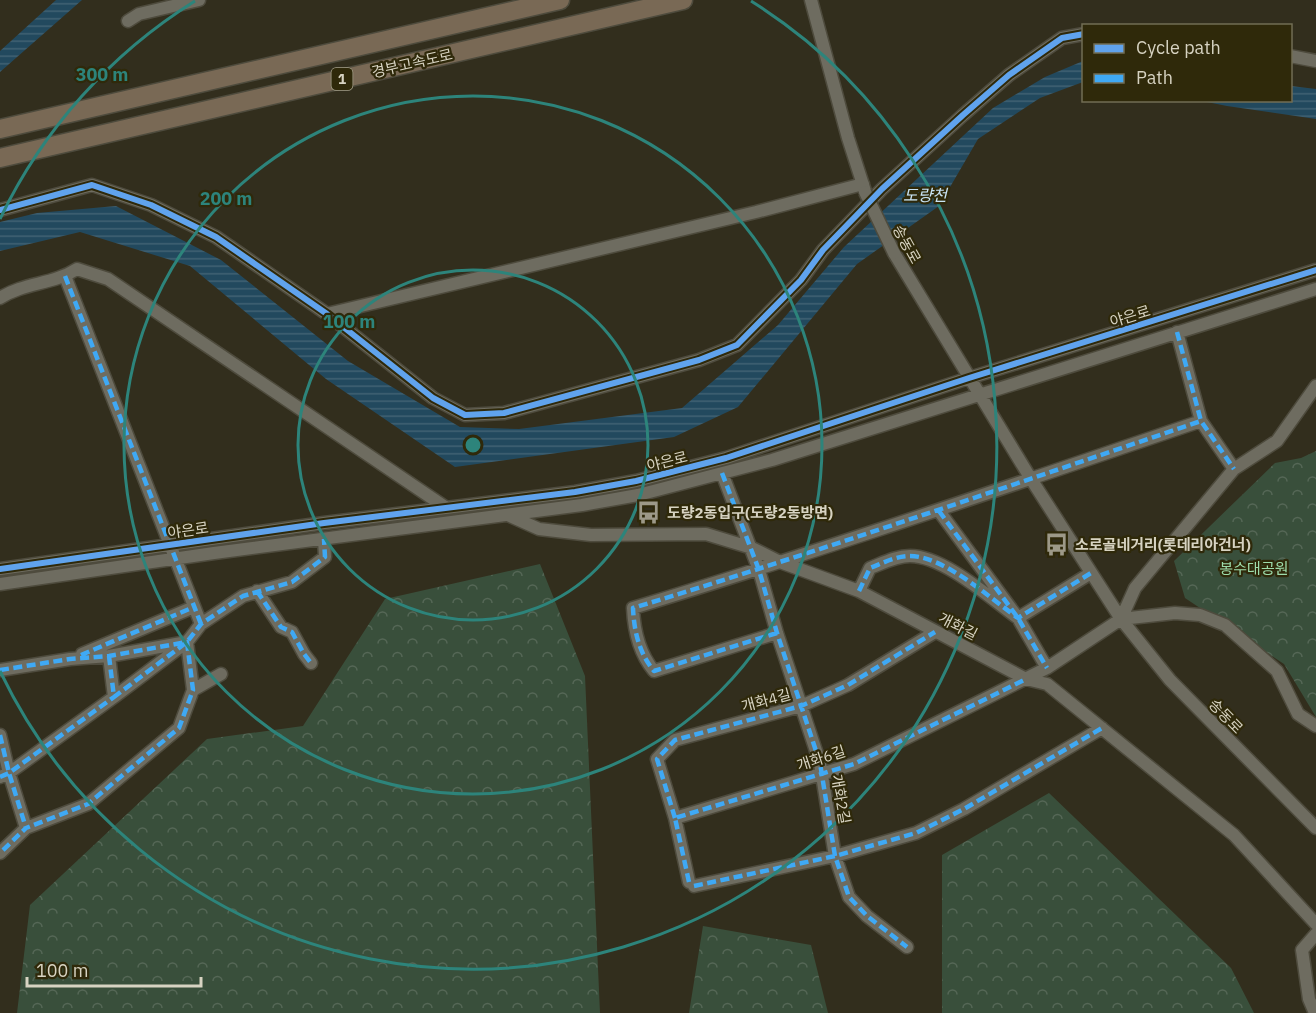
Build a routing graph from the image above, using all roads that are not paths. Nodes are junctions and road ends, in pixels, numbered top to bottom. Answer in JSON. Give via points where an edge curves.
{"nodes":[{"id":1,"x":199,"y":0,"type":"edge"},
{"id":2,"x":560,"y":0,"type":"edge"},
{"id":3,"x":683,"y":0,"type":"edge"},
{"id":4,"x":811,"y":0,"type":"edge"},
{"id":5,"x":128,"y":21,"type":"dead end"},
{"id":6,"x":1082,"y":34,"type":"edge"},
{"id":7,"x":1292,"y":56,"type":"edge"},
{"id":8,"x":1316,"y":61,"type":"edge"},
{"id":9,"x":0,"y":129,"type":"edge"},
{"id":10,"x":0,"y":158,"type":"edge"},
{"id":11,"x":864,"y":188,"type":"junction"},
{"id":12,"x":0,"y":210,"type":"edge"},
{"id":13,"x":1316,"y":270,"type":"edge"},
{"id":14,"x":65,"y":276,"type":"junction"},
{"id":15,"x":1316,"y":289,"type":"edge"},
{"id":16,"x":0,"y":298,"type":"edge"},
{"id":17,"x":327,"y":314,"type":"junction"},
{"id":18,"x":1177,"y":332,"type":"junction"},
{"id":19,"x":969,"y":378,"type":"junction"},
{"id":20,"x":1316,"y":386,"type":"edge"},
{"id":21,"x":979,"y":394,"type":"junction"},
{"id":22,"x":1201,"y":421,"type":"junction"},
{"id":23,"x":1234,"y":469,"type":"junction"},
{"id":24,"x":722,"y":473,"type":"junction"},
{"id":25,"x":1030,"y":479,"type":"junction"},
{"id":26,"x":445,"y":507,"type":"junction"},
{"id":27,"x":939,"y":511,"type":"junction"},
{"id":28,"x":509,"y":515,"type":"junction"},
{"id":29,"x":324,"y":538,"type":"junction"},
{"id":30,"x":171,"y":544,"type":"junction"},
{"id":31,"x":752,"y":548,"type":"junction"},
{"id":32,"x":176,"y":558,"type":"junction"},
{"id":33,"x":780,"y":562,"type":"junction"},
{"id":34,"x":0,"y":568,"type":"edge"},
{"id":35,"x":759,"y":570,"type":"junction"},
{"id":36,"x":1091,"y":573,"type":"junction"},
{"id":37,"x":0,"y":584,"type":"edge"},
{"id":38,"x":257,"y":591,"type":"junction"},
{"id":39,"x":859,"y":591,"type":"junction"},
{"id":40,"x":194,"y":607,"type":"junction"},
{"id":41,"x":1018,"y":618,"type":"junction"},
{"id":42,"x":1121,"y":619,"type":"junction"},
{"id":43,"x":201,"y":624,"type":"junction"},
{"id":44,"x":935,"y":632,"type":"junction"},
{"id":45,"x":777,"y":633,"type":"junction"},
{"id":46,"x":187,"y":642,"type":"junction"},
{"id":47,"x":109,"y":656,"type":"junction"},
{"id":48,"x":70,"y":659,"type":"junction"},
{"id":49,"x":311,"y":663,"type":"dead end"},
{"id":50,"x":1047,"y":668,"type":"junction"},
{"id":51,"x":0,"y":670,"type":"edge"},
{"id":52,"x":221,"y":674,"type":"dead end"},
{"id":53,"x":1026,"y":679,"type":"junction"},
{"id":54,"x":193,"y":690,"type":"junction"},
{"id":55,"x":114,"y":697,"type":"junction"},
{"id":56,"x":801,"y":706,"type":"junction"},
{"id":57,"x":1316,"y":726,"type":"edge"},
{"id":58,"x":1102,"y":728,"type":"junction"},
{"id":59,"x":0,"y":735,"type":"edge"},
{"id":60,"x":822,"y":774,"type":"junction"},
{"id":61,"x":4,"y":775,"type":"edge"},
{"id":62,"x":675,"y":818,"type":"junction"},
{"id":63,"x":26,"y":828,"type":"junction"},
{"id":64,"x":1316,"y":828,"type":"edge"},
{"id":65,"x":0,"y":853,"type":"edge"},
{"id":66,"x":835,"y":856,"type":"junction"},
{"id":67,"x":1316,"y":924,"type":"edge"},
{"id":68,"x":1316,"y":934,"type":"edge"},
{"id":69,"x":907,"y":947,"type":"dead end"},
{"id":70,"x":1316,"y":1013,"type":"edge"}],
"edges":[{"from":1,"to":5,"type":"street","via":[[139,14]]},
{"from":2,"to":9,"type":"highway","name":"경부고속도로","number":"1"},
{"from":3,"to":10,"type":"highway","name":"경부고속도로","number":"1"},
{"from":4,"to":11,"type":"street","name":"송동로"},
{"from":6,"to":17,"type":"street","via":[[1062,38],[1010,75],[882,189],[737,345],[699,360],[504,413],[465,415],[433,398]]},
{"from":7,"to":8,"type":"street"},
{"from":11,"to":17,"type":"street"},
{"from":11,"to":19,"type":"street","name":"송동로","bridge":true,"via":[[894,253]]},
{"from":12,"to":17,"type":"street","via":[[92,185],[151,205],[216,237]]},
{"from":13,"to":19,"type":"street","name":"야은로"},
{"from":14,"to":16,"type":"street","via":[[14,289]]},
{"from":14,"to":26,"type":"street","via":[[77,269],[108,279]]},
{"from":14,"to":30,"type":"street"},
{"from":15,"to":18,"type":"street","name":"야은로"},
{"from":18,"to":21,"type":"street","name":"야은로"},
{"from":18,"to":22,"type":"street"},
{"from":19,"to":21,"type":"street","name":"송동로"},
{"from":19,"to":26,"type":"street","name":"야은로","via":[[726,458],[636,481]]},
{"from":20,"to":23,"type":"street","via":[[1277,441]]},
{"from":21,"to":24,"type":"street","name":"야은로"},
{"from":21,"to":25,"type":"street","name":"송동로"},
{"from":22,"to":23,"type":"street"},
{"from":22,"to":25,"type":"street"},
{"from":23,"to":42,"type":"street","via":[[1135,588]]},
{"from":24,"to":28,"type":"street","name":"야은로","via":[[638,495]]},
{"from":24,"to":31,"type":"street"},
{"from":25,"to":27,"type":"street"},
{"from":25,"to":36,"type":"street","name":"송동로"},
{"from":26,"to":30,"type":"street","name":"야은로"},
{"from":27,"to":33,"type":"street"},
{"from":27,"to":41,"type":"street"},
{"from":28,"to":29,"type":"street","name":"야은로"},
{"from":28,"to":31,"type":"street","name":"개화길","via":[[539,529],[591,535],[706,534]]},
{"from":29,"to":32,"type":"street","name":"야은로"},
{"from":29,"to":38,"type":"street","via":[[325,557],[292,582]]},
{"from":30,"to":32,"type":"street"},
{"from":30,"to":34,"type":"street","name":"야은로"},
{"from":31,"to":33,"type":"street","name":"개화길"},
{"from":31,"to":35,"type":"street","name":"개화2길"},
{"from":32,"to":37,"type":"street","name":"야은로"},
{"from":32,"to":40,"type":"street"},
{"from":33,"to":35,"type":"street"},
{"from":33,"to":39,"type":"street","name":"개화길"},
{"from":35,"to":45,"type":"street","name":"개화2길"},
{"from":35,"to":45,"type":"street","via":[[633,608],[634,627],[645,660],[654,671]]},
{"from":36,"to":41,"type":"street"},
{"from":36,"to":42,"type":"street","name":"송동로"},
{"from":38,"to":43,"type":"street"},
{"from":38,"to":49,"type":"street","via":[[281,627],[292,632]]},
{"from":39,"to":41,"type":"street","via":[[870,568],[888,560],[924,557],[940,563]]},
{"from":39,"to":44,"type":"street","name":"개화길"},
{"from":40,"to":43,"type":"street"},
{"from":40,"to":48,"type":"street"},
{"from":41,"to":50,"type":"street"},
{"from":42,"to":50,"type":"street"},
{"from":42,"to":57,"type":"street","via":[[1174,613],[1200,615],[1225,625],[1277,671],[1298,714]]},
{"from":42,"to":64,"type":"street","name":"송동로","via":[[1170,680]]},
{"from":43,"to":46,"type":"street"},
{"from":44,"to":53,"type":"street","name":"개화길"},
{"from":44,"to":56,"type":"street","name":"개화4길","via":[[848,685]]},
{"from":45,"to":56,"type":"street","name":"개화2길"},
{"from":46,"to":47,"type":"street"},
{"from":46,"to":54,"type":"street"},
{"from":46,"to":55,"type":"street"},
{"from":47,"to":48,"type":"street"},
{"from":47,"to":55,"type":"street"},
{"from":48,"to":51,"type":"street"},
{"from":50,"to":53,"type":"street"},
{"from":52,"to":54,"type":"street"},
{"from":53,"to":58,"type":"street","name":"개화길","via":[[1047,684]]},
{"from":53,"to":60,"type":"street","name":"개화6길","via":[[854,764]]},
{"from":54,"to":63,"type":"street","via":[[179,728],[88,804]]},
{"from":55,"to":61,"type":"street"},
{"from":56,"to":60,"type":"street","name":"개화2길"},
{"from":56,"to":62,"type":"street","name":"개화4길","via":[[675,740],[657,759]]},
{"from":58,"to":66,"type":"street","via":[[916,833]]},
{"from":58,"to":67,"type":"street","name":"개화길","via":[[1234,835]]},
{"from":59,"to":61,"type":"street"},
{"from":60,"to":62,"type":"street","name":"개화6길"},
{"from":60,"to":66,"type":"street","name":"개화2길"},
{"from":61,"to":63,"type":"street"},
{"from":62,"to":66,"type":"street","via":[[692,884]]},
{"from":63,"to":65,"type":"street"},
{"from":66,"to":69,"type":"street","name":"개화2길","via":[[849,897]]},
{"from":68,"to":70,"type":"street","via":[[1302,950],[1309,999]]}]}
